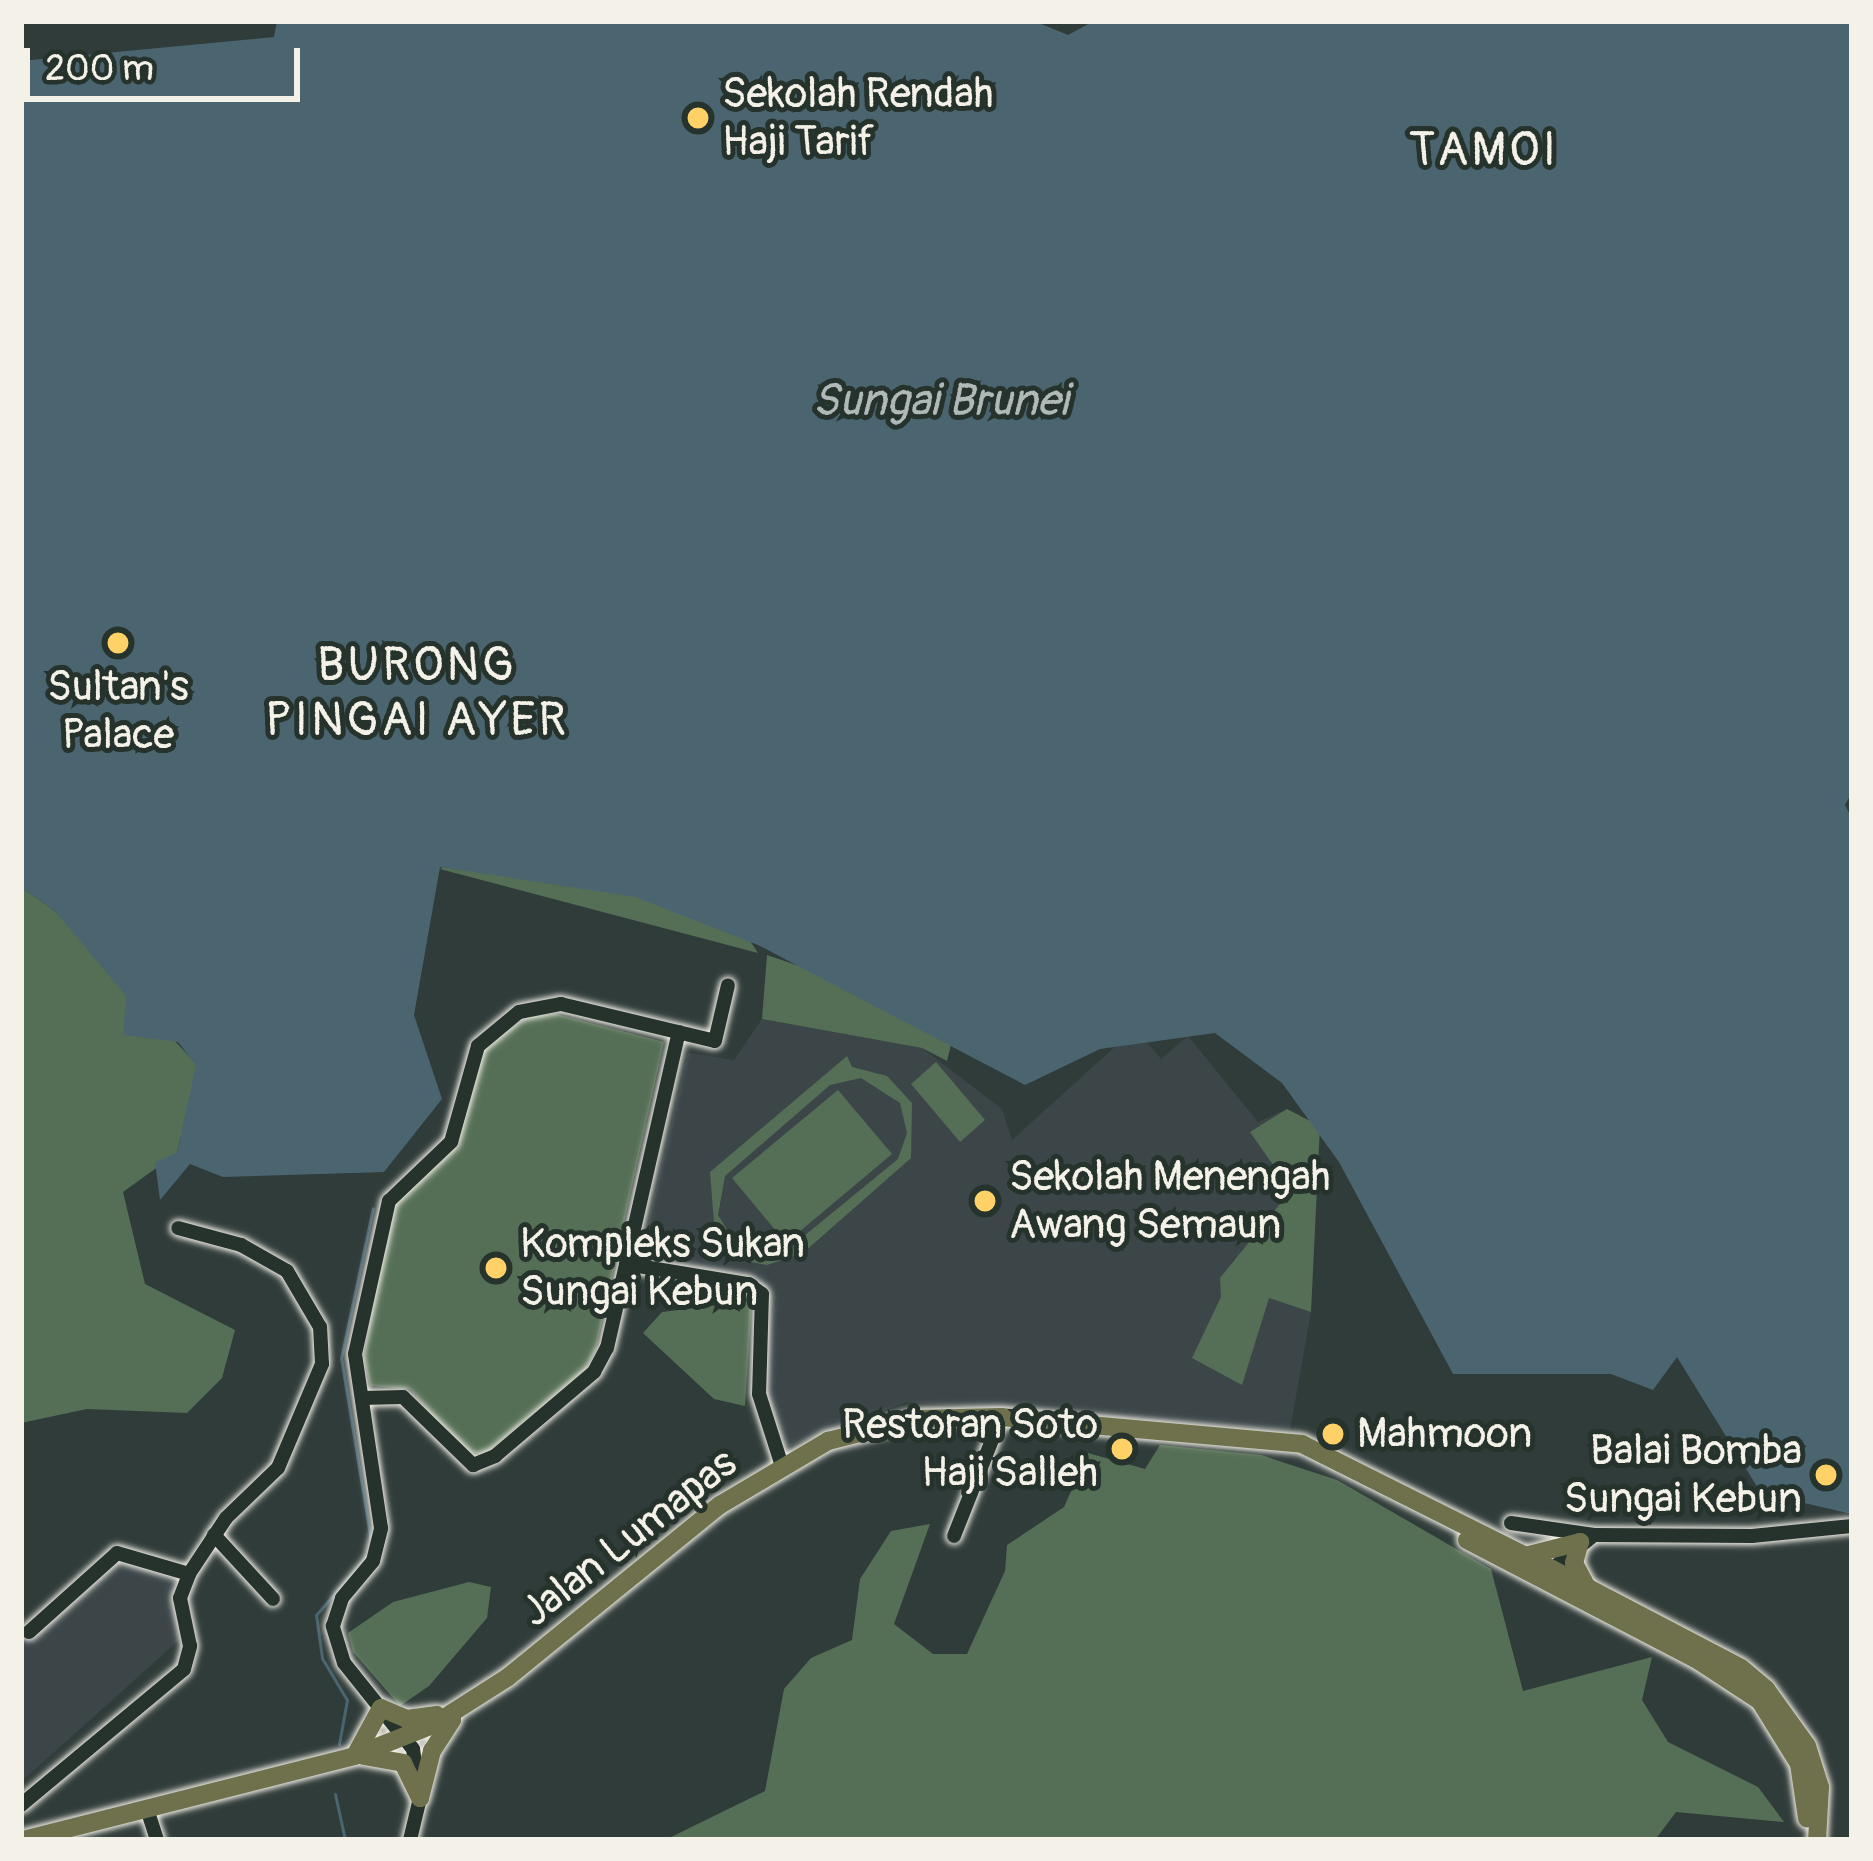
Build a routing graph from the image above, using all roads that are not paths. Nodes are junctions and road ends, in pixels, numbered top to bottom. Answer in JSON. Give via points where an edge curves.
{"nodes":[{"id":1,"x":728,"y":985,"type":"dead end"},
{"id":2,"x":679,"y":1032,"type":"junction"},
{"id":3,"x":178,"y":1228,"type":"dead end"},
{"id":4,"x":626,"y":1264,"type":"junction"},
{"id":5,"x":362,"y":1398,"type":"junction"},
{"id":6,"x":1001,"y":1417,"type":"junction"},
{"id":7,"x":1302,"y":1444,"type":"junction"},
{"id":8,"x":782,"y":1466,"type":"junction"},
{"id":9,"x":1511,"y":1523,"type":"dead end"},
{"id":10,"x":1852,"y":1526,"type":"edge"},
{"id":11,"x":214,"y":1535,"type":"junction"},
{"id":12,"x":953,"y":1536,"type":"dead end"},
{"id":13,"x":1587,"y":1539,"type":"junction"},
{"id":14,"x":1524,"y":1556,"type":"junction"},
{"id":15,"x":189,"y":1574,"type":"junction"},
{"id":16,"x":1548,"y":1576,"type":"junction"},
{"id":17,"x":1588,"y":1588,"type":"junction"},
{"id":18,"x":273,"y":1599,"type":"dead end"},
{"id":19,"x":29,"y":1632,"type":"dead end"},
{"id":20,"x":380,"y":1708,"type":"junction"},
{"id":21,"x":459,"y":1712,"type":"junction"},
{"id":22,"x":405,"y":1737,"type":"junction"},
{"id":23,"x":354,"y":1756,"type":"junction"},
{"id":24,"x":420,"y":1798,"type":"junction"},
{"id":25,"x":21,"y":1805,"type":"edge"},
{"id":26,"x":147,"y":1809,"type":"junction"},
{"id":27,"x":23,"y":1840,"type":"edge"},
{"id":28,"x":157,"y":1840,"type":"edge"},
{"id":29,"x":410,"y":1840,"type":"edge"},
{"id":30,"x":1807,"y":1840,"type":"edge"},
{"id":31,"x":1821,"y":1840,"type":"edge"}],
"edges":[{"from":1,"to":2,"type":"street","via":[[715,1040]]},
{"from":2,"to":4,"type":"street"},
{"from":2,"to":5,"type":"street","via":[[549,1003],[519,1012],[478,1046],[451,1142],[397,1190],[384,1214],[357,1335]]},
{"from":3,"to":11,"type":"street","via":[[269,1256],[308,1299],[322,1346],[290,1449]]},
{"from":4,"to":5,"type":"street","via":[[603,1360],[486,1462],[462,1460],[403,1396]]},
{"from":4,"to":8,"type":"street","via":[[748,1284],[762,1294],[759,1394]]},
{"from":5,"to":20,"type":"street","via":[[381,1528],[374,1561],[342,1598],[333,1626],[344,1663]]},
{"from":6,"to":7,"type":"main road","name":"Jalan Lumapas"},
{"from":6,"to":8,"type":"main road","name":"Jalan Lumapas","via":[[891,1423],[828,1441]]},
{"from":6,"to":12,"type":"street"},
{"from":7,"to":14,"type":"main road","name":"Jalan Lumapas"},
{"from":7,"to":16,"type":"main road","name":"Jalan Lumapas","via":[[1490,1553]]},
{"from":8,"to":21,"type":"main road","name":"Jalan Lumapas","via":[[720,1505]]},
{"from":9,"to":13,"type":"street"},
{"from":10,"to":13,"type":"street"},
{"from":11,"to":15,"type":"street"},
{"from":11,"to":18,"type":"street"},
{"from":13,"to":14,"type":"main road"},
{"from":13,"to":16,"type":"street"},
{"from":13,"to":17,"type":"main road","via":[[1576,1576]]},
{"from":14,"to":16,"type":"main road","name":"Jalan Lumapas"},
{"from":15,"to":19,"type":"street","via":[[117,1553]]},
{"from":15,"to":25,"type":"street","via":[[181,1598],[190,1646],[184,1669]]},
{"from":16,"to":17,"type":"main road"},
{"from":16,"to":30,"type":"main road","via":[[1597,1612],[1760,1701],[1799,1764]]},
{"from":17,"to":31,"type":"main road","via":[[1766,1689],[1798,1730],[1820,1787]]},
{"from":20,"to":21,"type":"main road","via":[[406,1719]]},
{"from":20,"to":22,"type":"street"},
{"from":20,"to":23,"type":"main road"},
{"from":21,"to":22,"type":"main road","name":"Jalan Lumapas"},
{"from":21,"to":24,"type":"main road","via":[[437,1739]]},
{"from":22,"to":23,"type":"main road","name":"Jalan Lumapas"},
{"from":22,"to":24,"type":"street"},
{"from":23,"to":24,"type":"main road","via":[[403,1763]]},
{"from":23,"to":26,"type":"main road","name":"Jalan Lumapas"},
{"from":24,"to":29,"type":"street"},
{"from":26,"to":27,"type":"main road","name":"Jalan Lumapas"},
{"from":26,"to":28,"type":"street"}]}
